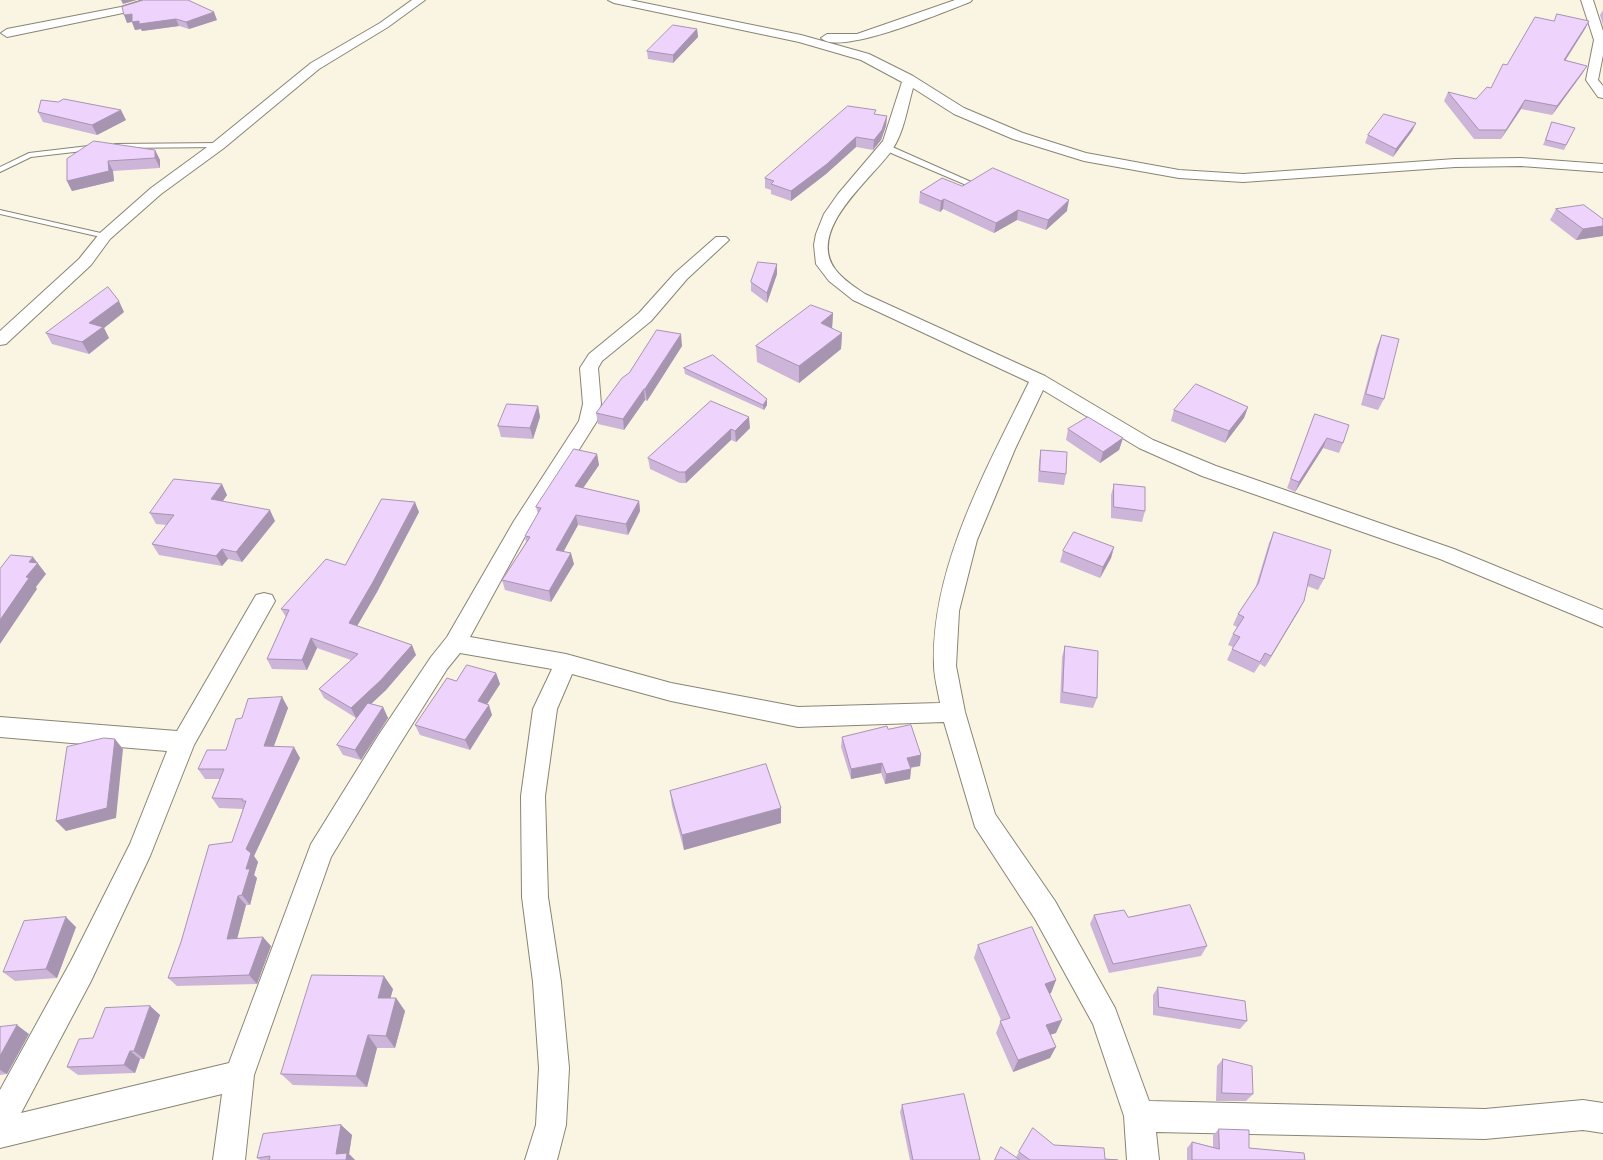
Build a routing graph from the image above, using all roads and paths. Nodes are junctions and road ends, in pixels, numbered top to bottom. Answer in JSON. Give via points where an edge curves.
{"nodes":[{"id":1,"x":154,"y":0,"type":"edge"},
{"id":2,"x":420,"y":0,"type":"edge"},
{"id":3,"x":614,"y":0,"type":"edge"},
{"id":4,"x":966,"y":0,"type":"edge"},
{"id":5,"x":1587,"y":0,"type":"edge"},
{"id":6,"x":7,"y":33,"type":"dead end"},
{"id":7,"x":801,"y":39,"type":"junction"},
{"id":8,"x":908,"y":79,"type":"junction"},
{"id":9,"x":1603,"y":94,"type":"edge"},
{"id":10,"x":219,"y":145,"type":"junction"},
{"id":11,"x":886,"y":148,"type":"junction"},
{"id":12,"x":1603,"y":168,"type":"edge"},
{"id":13,"x":0,"y":170,"type":"edge"},
{"id":14,"x":974,"y":185,"type":"edge"},
{"id":15,"x":0,"y":212,"type":"edge"},
{"id":16,"x":105,"y":236,"type":"junction"},
{"id":17,"x":721,"y":240,"type":"dead end"},
{"id":18,"x":0,"y":340,"type":"edge"},
{"id":19,"x":1039,"y":380,"type":"junction"},
{"id":20,"x":264,"y":601,"type":"dead end"},
{"id":21,"x":1603,"y":619,"type":"edge"},
{"id":22,"x":455,"y":643,"type":"junction"},
{"id":23,"x":566,"y":663,"type":"junction"},
{"id":24,"x":953,"y":712,"type":"junction"},
{"id":25,"x":0,"y":727,"type":"edge"},
{"id":26,"x":184,"y":742,"type":"junction"},
{"id":27,"x":239,"y":1075,"type":"junction"},
{"id":28,"x":1139,"y":1116,"type":"junction"},
{"id":29,"x":1603,"y":1118,"type":"edge"},
{"id":30,"x":0,"y":1121,"type":"edge"},
{"id":31,"x":0,"y":1133,"type":"edge"},
{"id":32,"x":229,"y":1160,"type":"edge"},
{"id":33,"x":541,"y":1160,"type":"edge"},
{"id":34,"x":1143,"y":1160,"type":"edge"}],
"edges":[{"from":1,"to":6,"type":"street","via":[[123,10]]},
{"from":2,"to":10,"type":"street","via":[[315,66]]},
{"from":3,"to":7,"type":"street"},
{"from":4,"to":7,"type":"street","via":[[858,38]]},
{"from":5,"to":9,"type":"street","via":[[1600,40],[1592,80]]},
{"from":7,"to":8,"type":"street","via":[[865,57]]},
{"from":8,"to":11,"type":"street","via":[[900,113]]},
{"from":8,"to":12,"type":"street","via":[[959,111],[1018,136],[1084,157],[1179,174],[1243,178],[1455,163],[1521,162]]},
{"from":10,"to":13,"type":"lane","via":[[104,146],[39,153]]},
{"from":10,"to":16,"type":"street","via":[[156,191]]},
{"from":11,"to":14,"type":"lane"},
{"from":11,"to":19,"type":"street","via":[[846,192],[829,217],[820,247],[824,265],[836,282],[859,297]]},
{"from":15,"to":16,"type":"lane"},
{"from":16,"to":18,"type":"street","via":[[85,262]]},
{"from":17,"to":22,"type":"street","via":[[681,276],[645,317],[595,358],[589,368],[592,404],[588,421],[521,526]]},
{"from":19,"to":21,"type":"street","via":[[1146,444],[1448,554]]},
{"from":19,"to":24,"type":"street","via":[[967,540],[948,611],[945,666]]},
{"from":20,"to":26,"type":"street"},
{"from":22,"to":23,"type":"street"},
{"from":22,"to":27,"type":"street","via":[[392,735],[320,852]]},
{"from":23,"to":24,"type":"street","via":[[672,692],[798,717]]},
{"from":23,"to":33,"type":"street","via":[[545,709],[533,796],[535,897],[547,982],[554,1068],[551,1125]]},
{"from":24,"to":28,"type":"street","via":[[984,818],[1045,910],[1105,1018]]},
{"from":25,"to":26,"type":"street"},
{"from":26,"to":30,"type":"street","via":[[141,848],[81,971]]},
{"from":27,"to":31,"type":"street"},
{"from":27,"to":32,"type":"street"},
{"from":28,"to":29,"type":"street","via":[[1485,1124],[1583,1115]]},
{"from":28,"to":34,"type":"street"}]}
